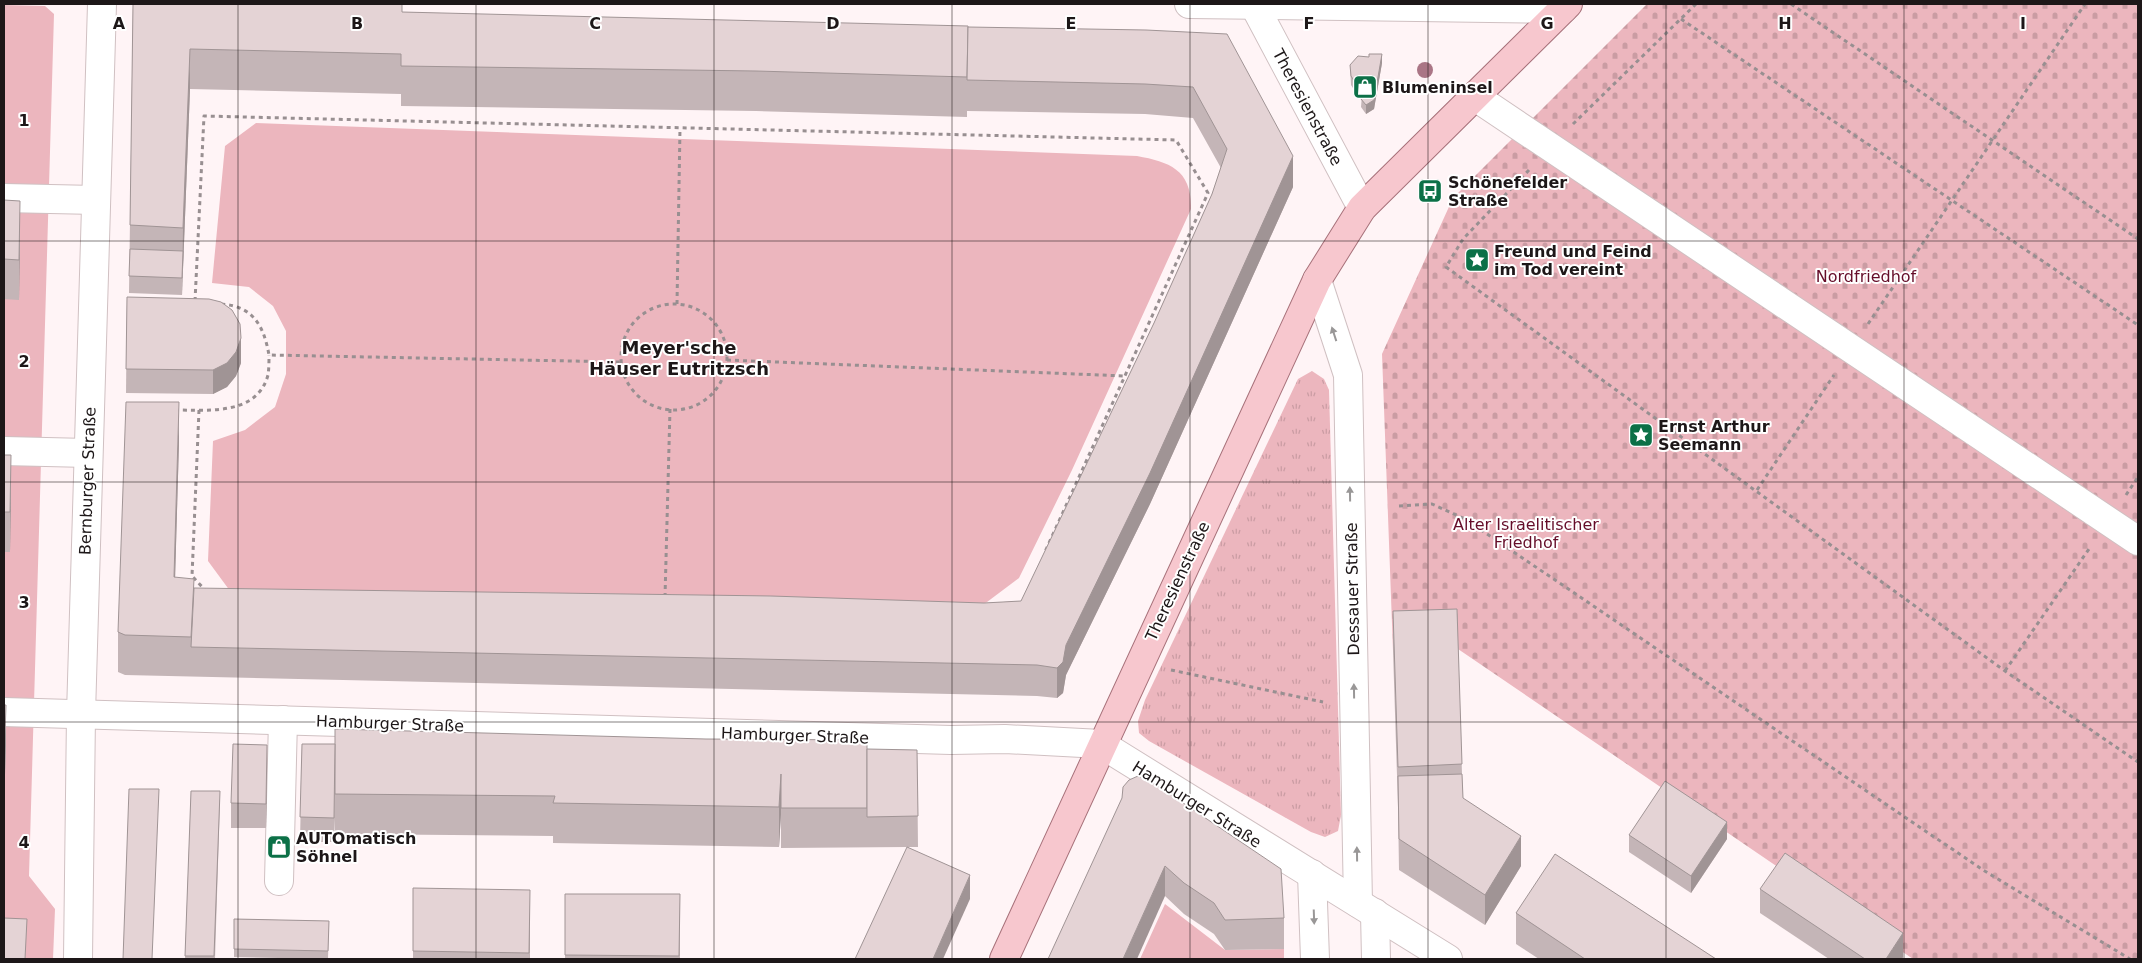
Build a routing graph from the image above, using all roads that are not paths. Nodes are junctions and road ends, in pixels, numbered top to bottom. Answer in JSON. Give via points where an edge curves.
{"nodes":[{"id":1,"x":102,"y":4,"type":"edge"},
{"id":2,"x":1189,"y":4,"type":"edge"},
{"id":3,"x":1289,"y":4,"type":"edge"},
{"id":4,"x":1254,"y":5,"type":"edge"},
{"id":5,"x":1566,"y":6,"type":"edge"},
{"id":6,"x":1474,"y":96,"type":"junction"},
{"id":7,"x":4,"y":198,"type":"edge"},
{"id":8,"x":96,"y":200,"type":"junction"},
{"id":9,"x":1362,"y":208,"type":"junction"},
{"id":10,"x":1317,"y":280,"type":"junction"},
{"id":11,"x":4,"y":451,"type":"edge"},
{"id":12,"x":88,"y":452,"type":"junction"},
{"id":13,"x":2138,"y":541,"type":"edge"},
{"id":14,"x":4,"y":712,"type":"edge"},
{"id":15,"x":81,"y":714,"type":"junction"},
{"id":16,"x":283,"y":720,"type":"junction"},
{"id":17,"x":1101,"y":744,"type":"junction"},
{"id":18,"x":1312,"y":874,"type":"junction"},
{"id":19,"x":279,"y":881,"type":"dead end"},
{"id":20,"x":1366,"y":908,"type":"junction"},
{"id":21,"x":78,"y":959,"type":"edge"},
{"id":22,"x":1004,"y":959,"type":"edge"},
{"id":23,"x":1316,"y":959,"type":"edge"},
{"id":24,"x":1376,"y":959,"type":"edge"},
{"id":25,"x":1448,"y":959,"type":"edge"}],
"edges":[{"from":1,"to":8,"type":"street","name":"Bernburger Straße"},
{"from":2,"to":4,"type":"street"},
{"from":3,"to":4,"type":"street"},
{"from":3,"to":5,"type":"street"},
{"from":4,"to":9,"type":"street","name":"Theresienstraße"},
{"from":5,"to":6,"type":"main road","name":"Theresienstraße"},
{"from":6,"to":9,"type":"main road","name":"Theresienstraße"},
{"from":6,"to":13,"type":"street"},
{"from":7,"to":8,"type":"street"},
{"from":8,"to":12,"type":"street","name":"Bernburger Straße"},
{"from":9,"to":10,"type":"main road","name":"Theresienstraße"},
{"from":10,"to":17,"type":"main road","name":"Theresienstraße"},
{"from":20,"to":10,"type":"street","name":"Dessauer Straße","one_way":true,"via":[[1355,709],[1348,375]]},
{"from":11,"to":12,"type":"street"},
{"from":12,"to":15,"type":"street","name":"Bernburger Straße"},
{"from":14,"to":15,"type":"street","name":"Hamburger Straße"},
{"from":15,"to":16,"type":"street","name":"Hamburger Straße"},
{"from":15,"to":21,"type":"street","name":"Bernburger Straße"},
{"from":16,"to":17,"type":"street","name":"Hamburger Straße"},
{"from":16,"to":19,"type":"street"},
{"from":17,"to":18,"type":"street","name":"Hamburger Straße"},
{"from":17,"to":22,"type":"main road","name":"Theresienstraße"},
{"from":18,"to":20,"type":"street","name":"Hamburger Straße"},
{"from":18,"to":23,"type":"street","one_way":true},
{"from":20,"to":24,"type":"street","name":"Dessauer Straße"},
{"from":20,"to":25,"type":"street","name":"Hamburger Straße"}]}
